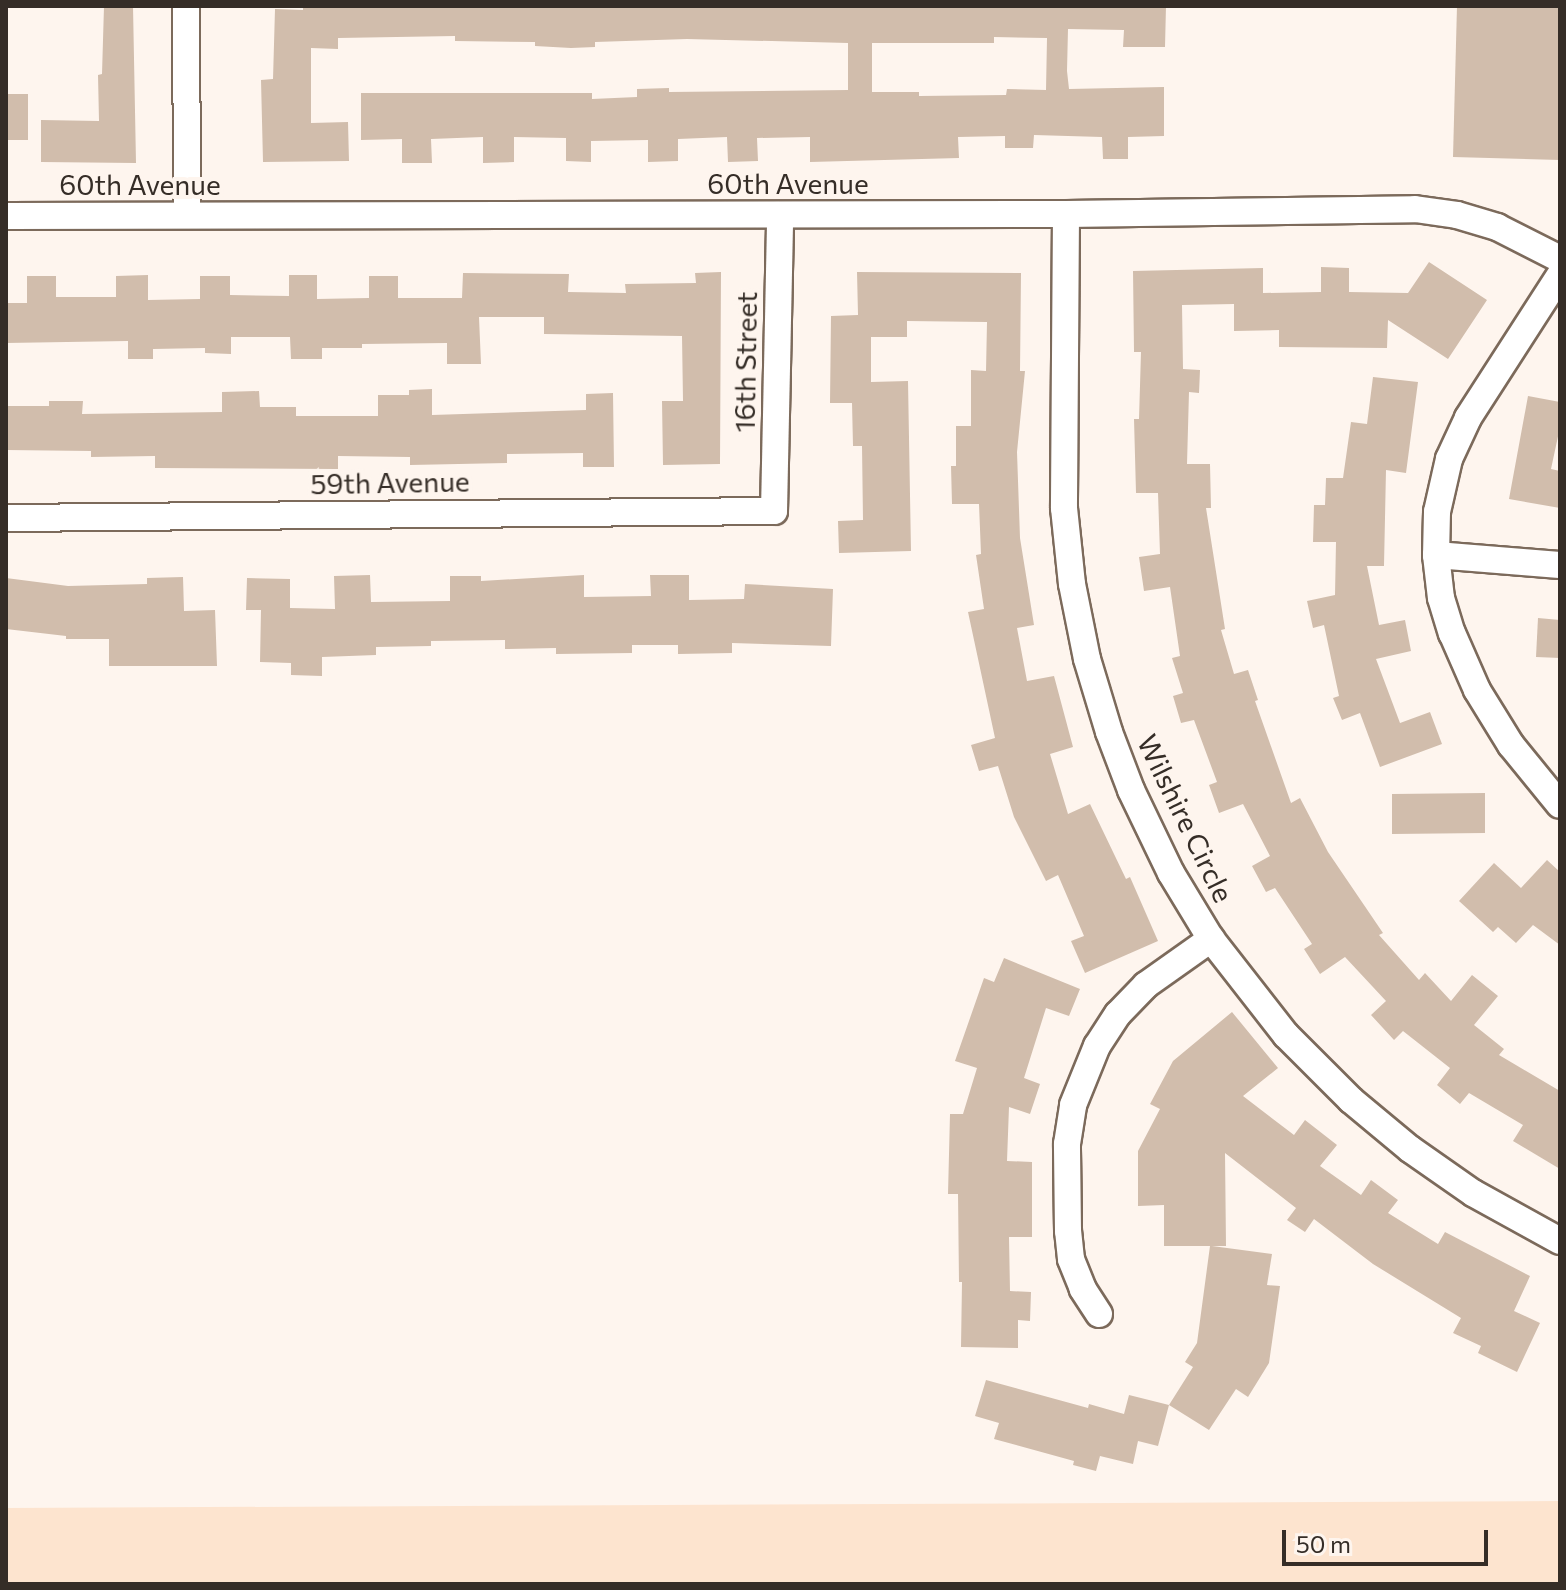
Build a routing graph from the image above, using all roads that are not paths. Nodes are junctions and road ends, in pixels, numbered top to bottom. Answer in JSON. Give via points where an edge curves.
{"nodes":[{"id":1,"x":186,"y":6,"type":"edge"},
{"id":2,"x":1066,"y":214,"type":"junction"},
{"id":3,"x":187,"y":215,"type":"junction"},
{"id":4,"x":780,"y":215,"type":"junction"},
{"id":5,"x":6,"y":216,"type":"edge"},
{"id":6,"x":1560,"y":259,"type":"edge"},
{"id":7,"x":1560,"y":275,"type":"edge"},
{"id":8,"x":774,"y":511,"type":"joint"},
{"id":9,"x":6,"y":518,"type":"edge"},
{"id":10,"x":1436,"y":555,"type":"junction"},
{"id":11,"x":1560,"y":565,"type":"edge"},
{"id":12,"x":1560,"y":805,"type":"edge"},
{"id":13,"x":1211,"y":939,"type":"junction"},
{"id":14,"x":1560,"y":1241,"type":"edge"},
{"id":15,"x":1099,"y":1314,"type":"dead end"}],
"edges":[{"from":1,"to":3,"type":"street"},
{"from":2,"to":4,"type":"street","name":"60th Avenue"},
{"from":2,"to":6,"type":"street","name":"60th Avenue","via":[[1415,209],[1497,227]]},
{"from":2,"to":13,"type":"street","name":"Wilshire Circle","via":[[1064,508],[1081,629],[1131,790],[1171,873]]},
{"from":3,"to":4,"type":"street","name":"60th Avenue"},
{"from":3,"to":5,"type":"street","name":"60th Avenue"},
{"from":4,"to":8,"type":"street","name":"16th Street"},
{"from":7,"to":10,"type":"street","via":[[1468,418],[1449,459],[1437,512]]},
{"from":8,"to":9,"type":"street","name":"59th Avenue"},
{"from":10,"to":11,"type":"street"},
{"from":10,"to":12,"type":"street","via":[[1441,598],[1477,690],[1511,745]]},
{"from":13,"to":14,"type":"street","name":"Wilshire Circle","via":[[1286,1035],[1351,1100],[1473,1193]]},
{"from":13,"to":15,"type":"street","via":[[1146,985],[1118,1014],[1097,1046],[1073,1105],[1067,1144],[1071,1259]]}]}
